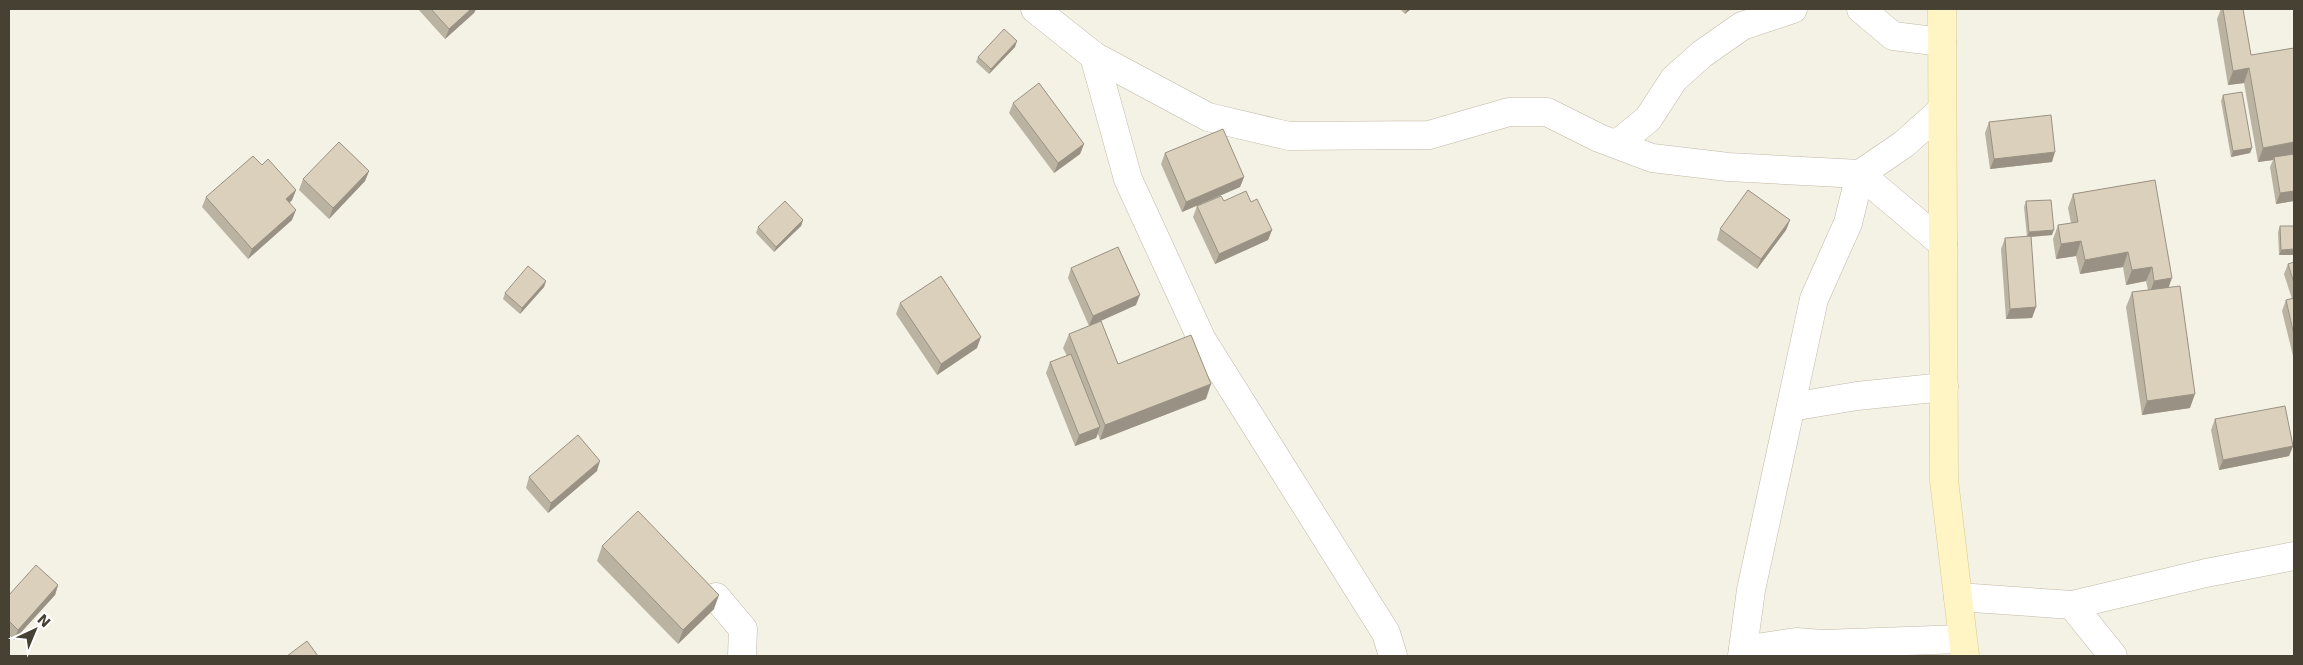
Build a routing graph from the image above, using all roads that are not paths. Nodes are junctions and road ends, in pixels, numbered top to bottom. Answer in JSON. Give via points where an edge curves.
{"nodes":[{"id":1,"x":1036,"y":9,"type":"edge"},
{"id":2,"x":1793,"y":9,"type":"edge"},
{"id":3,"x":1861,"y":9,"type":"edge"},
{"id":4,"x":1942,"y":9,"type":"edge"},
{"id":5,"x":1942,"y":42,"type":"junction"},
{"id":6,"x":1094,"y":56,"type":"junction"},
{"id":7,"x":1942,"y":110,"type":"junction"},
{"id":8,"x":1617,"y":144,"type":"junction"},
{"id":9,"x":1860,"y":174,"type":"junction"},
{"id":10,"x":1943,"y":244,"type":"junction"},
{"id":11,"x":1944,"y":387,"type":"junction"},
{"id":12,"x":1792,"y":407,"type":"junction"},
{"id":13,"x":2294,"y":556,"type":"edge"},
{"id":14,"x":716,"y":597,"type":"edge"},
{"id":15,"x":1958,"y":597,"type":"junction"},
{"id":16,"x":2072,"y":605,"type":"junction"},
{"id":17,"x":1964,"y":648,"type":"edge"},
{"id":18,"x":1742,"y":653,"type":"edge"},
{"id":19,"x":742,"y":656,"type":"edge"},
{"id":20,"x":1393,"y":656,"type":"edge"},
{"id":21,"x":2113,"y":656,"type":"edge"}],
"edges":[{"from":1,"to":6,"type":"street"},
{"from":2,"to":8,"type":"street","via":[[1742,26],[1702,54],[1674,79],[1648,119]]},
{"from":3,"to":5,"type":"street","via":[[1893,36]]},
{"from":4,"to":5,"type":"main road"},
{"from":5,"to":7,"type":"main road"},
{"from":6,"to":8,"type":"street","via":[[1208,117],[1289,136],[1429,135],[1508,112],[1547,112]]},
{"from":6,"to":20,"type":"street","via":[[1128,179],[1202,340],[1386,633]]},
{"from":7,"to":9,"type":"street","via":[[1904,144]]},
{"from":7,"to":10,"type":"main road"},
{"from":8,"to":9,"type":"street","via":[[1652,158],[1728,167]]},
{"from":9,"to":10,"type":"street"},
{"from":9,"to":12,"type":"street","via":[[1848,223],[1814,299]]},
{"from":10,"to":11,"type":"main road"},
{"from":11,"to":12,"type":"street"},
{"from":11,"to":15,"type":"main road","via":[[1944,480]]},
{"from":12,"to":18,"type":"street","via":[[1751,590]]},
{"from":13,"to":16,"type":"street"},
{"from":14,"to":19,"type":"street","via":[[743,629]]},
{"from":15,"to":16,"type":"street"},
{"from":15,"to":17,"type":"main road"},
{"from":16,"to":21,"type":"street"},
{"from":17,"to":18,"type":"street","via":[[1796,642]]}]}
